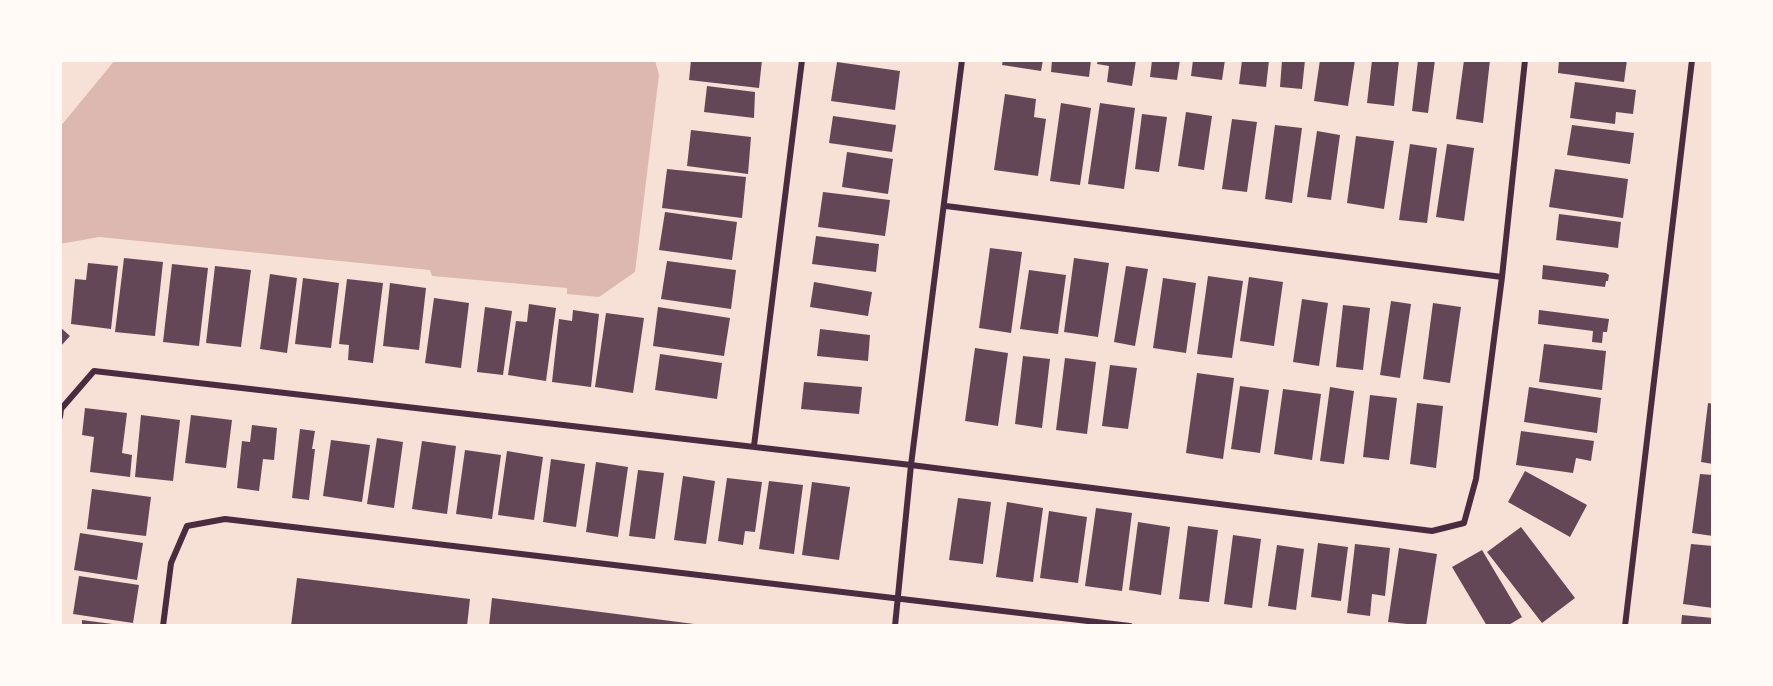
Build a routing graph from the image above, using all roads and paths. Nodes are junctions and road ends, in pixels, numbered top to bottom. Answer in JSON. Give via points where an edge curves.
{"nodes":[{"id":1,"x":802,"y":60,"type":"edge"},
{"id":2,"x":962,"y":60,"type":"edge"},
{"id":3,"x":1525,"y":60,"type":"edge"},
{"id":4,"x":1692,"y":60,"type":"edge"},
{"id":5,"x":946,"y":206,"type":"junction"},
{"id":6,"x":1502,"y":277,"type":"junction"},
{"id":7,"x":60,"y":417,"type":"edge"},
{"id":8,"x":754,"y":446,"type":"junction"},
{"id":9,"x":911,"y":465,"type":"junction"},
{"id":10,"x":898,"y":598,"type":"junction"},
{"id":11,"x":163,"y":626,"type":"edge"},
{"id":12,"x":895,"y":626,"type":"edge"},
{"id":13,"x":1130,"y":626,"type":"edge"},
{"id":14,"x":1625,"y":626,"type":"edge"}],
"edges":[{"from":1,"to":8,"type":"street"},
{"from":2,"to":5,"type":"street"},
{"from":3,"to":6,"type":"street"},
{"from":4,"to":14,"type":"street"},
{"from":5,"to":6,"type":"street"},
{"from":5,"to":9,"type":"street"},
{"from":6,"to":9,"type":"street","via":[[1476,479],[1464,523],[1432,531]]},
{"from":7,"to":8,"type":"street","via":[[61,409],[94,371]]},
{"from":8,"to":9,"type":"street"},
{"from":9,"to":10,"type":"street"},
{"from":10,"to":11,"type":"street","via":[[225,519],[188,526],[171,563]]},
{"from":10,"to":12,"type":"street"},
{"from":10,"to":13,"type":"street"}]}
